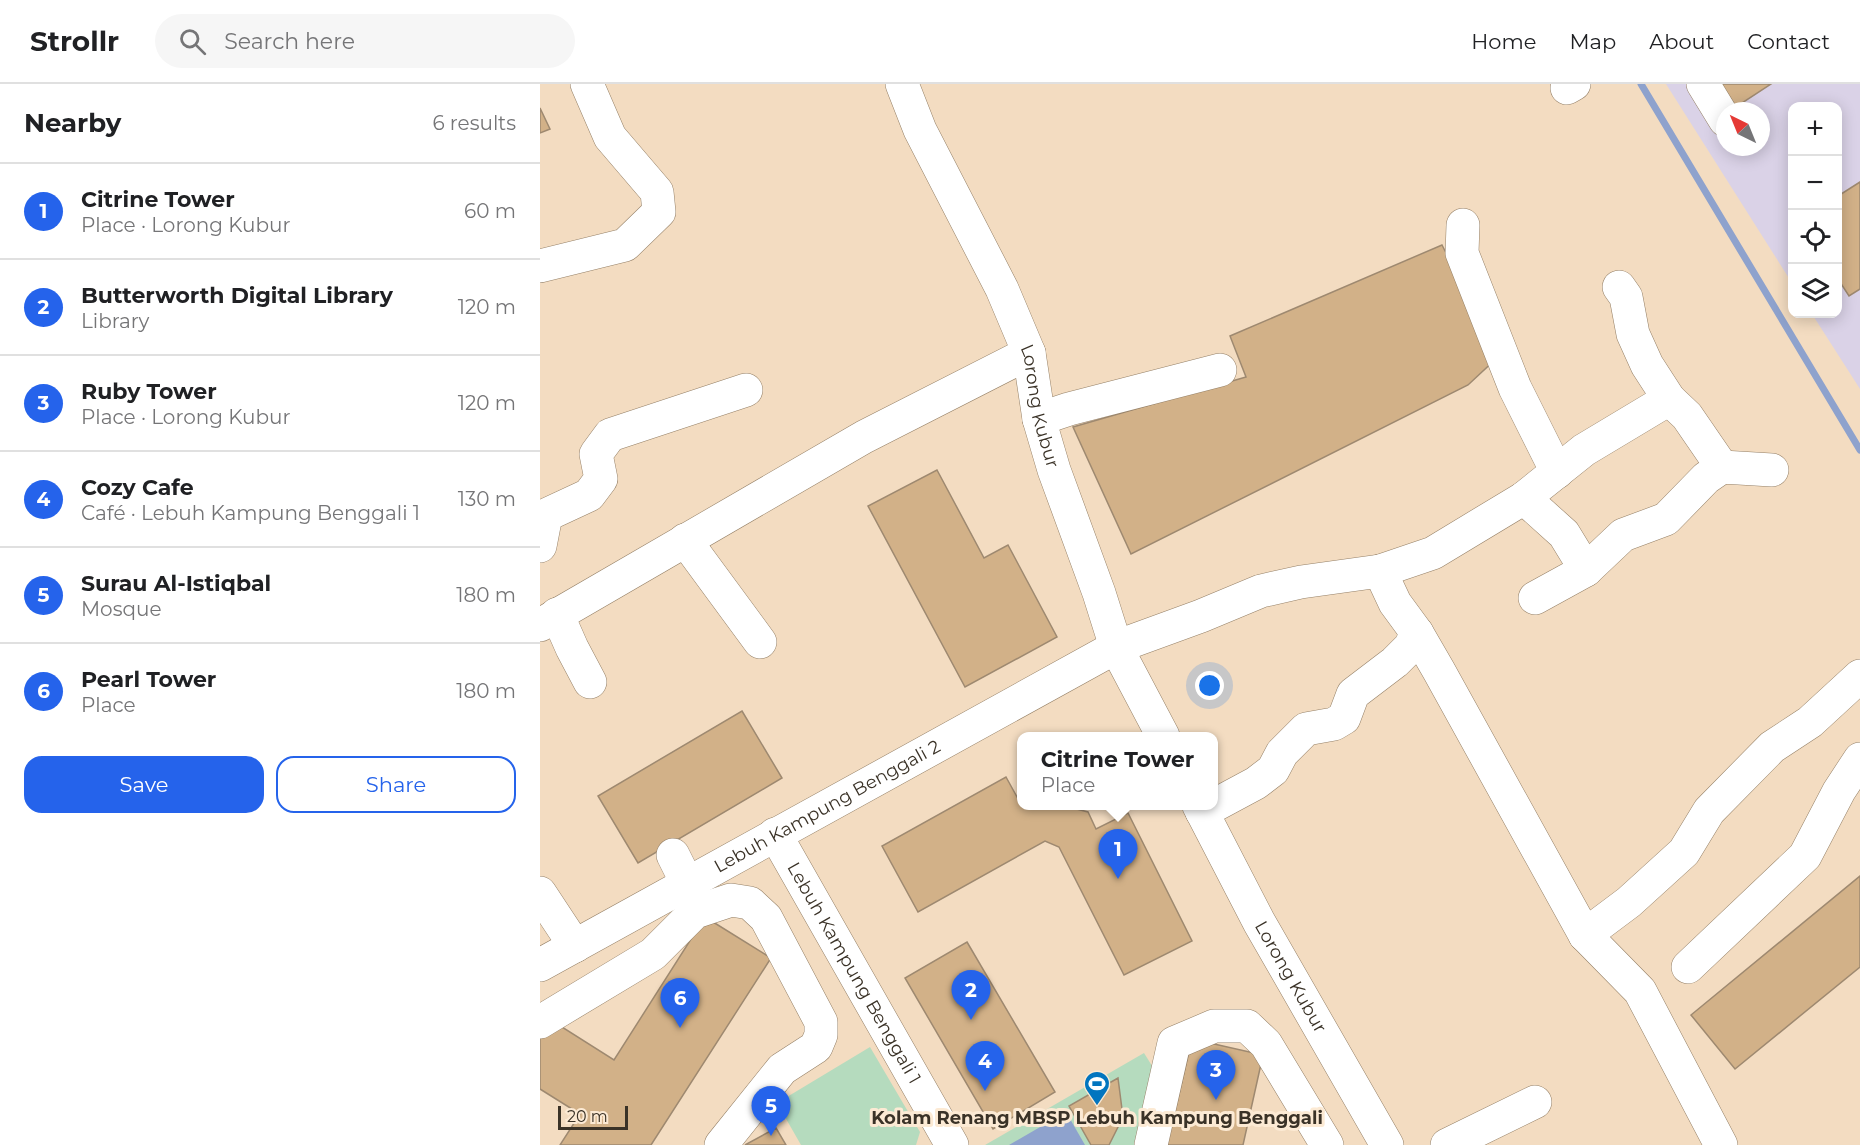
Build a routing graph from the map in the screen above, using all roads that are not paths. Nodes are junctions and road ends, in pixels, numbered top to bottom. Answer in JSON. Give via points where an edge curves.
{"nodes":[{"id":1,"x":587,"y":84,"type":"edge"},
{"id":2,"x":902,"y":84,"type":"edge"},
{"id":3,"x":1703,"y":84,"type":"edge"},
{"id":4,"x":1716,"y":105,"type":"edge"},
{"id":5,"x":1463,"y":225,"type":"dead end"},
{"id":6,"x":540,"y":266,"type":"edge"},
{"id":7,"x":1619,"y":287,"type":"dead end"},
{"id":8,"x":1029,"y":353,"type":"junction"},
{"id":9,"x":1220,"y":370,"type":"dead end"},
{"id":10,"x":746,"y":390,"type":"dead end"},
{"id":11,"x":1669,"y":399,"type":"junction"},
{"id":12,"x":1039,"y":419,"type":"junction"},
{"id":13,"x":1722,"y":467,"type":"junction"},
{"id":14,"x":1772,"y":470,"type":"dead end"},
{"id":15,"x":1557,"y":471,"type":"junction"},
{"id":16,"x":1524,"y":498,"type":"junction"},
{"id":17,"x":542,"y":523,"type":"edge"},
{"id":18,"x":685,"y":540,"type":"junction"},
{"id":19,"x":1586,"y":570,"type":"junction"},
{"id":20,"x":1380,"y":571,"type":"junction"},
{"id":21,"x":1535,"y":598,"type":"dead end"},
{"id":22,"x":545,"y":618,"type":"edge"},
{"id":23,"x":1417,"y":633,"type":"junction"},
{"id":24,"x":760,"y":642,"type":"dead end"},
{"id":25,"x":1116,"y":647,"type":"junction"},
{"id":26,"x":1860,"y":676,"type":"edge"},
{"id":27,"x":590,"y":682,"type":"dead end"},
{"id":28,"x":1161,"y":732,"type":"edge"},
{"id":29,"x":1860,"y":759,"type":"edge"},
{"id":30,"x":1218,"y":801,"type":"edge"},
{"id":31,"x":1201,"y":810,"type":"edge"},
{"id":32,"x":775,"y":834,"type":"junction"},
{"id":33,"x":540,"y":893,"type":"edge"},
{"id":34,"x":1585,"y":935,"type":"junction"},
{"id":35,"x":575,"y":946,"type":"junction"},
{"id":36,"x":540,"y":965,"type":"edge"},
{"id":37,"x":1688,"y":967,"type":"dead end"},
{"id":38,"x":540,"y":1022,"type":"edge"},
{"id":39,"x":1535,"y":1102,"type":"dead end"},
{"id":40,"x":721,"y":1145,"type":"edge"},
{"id":41,"x":952,"y":1145,"type":"edge"},
{"id":42,"x":1151,"y":1145,"type":"edge"},
{"id":43,"x":1327,"y":1145,"type":"edge"},
{"id":44,"x":1387,"y":1145,"type":"edge"},
{"id":45,"x":1447,"y":1145,"type":"edge"},
{"id":46,"x":1721,"y":1145,"type":"edge"}],
"edges":[{"from":1,"to":6,"type":"street","via":[[610,137],[657,192],[659,212],[625,245]]},
{"from":2,"to":8,"type":"street","name":"Lorong Kubur","via":[[920,130],[1002,289]]},
{"from":3,"to":4,"type":"street"},
{"from":5,"to":15,"type":"street","via":[[1462,253],[1515,388]]},
{"from":7,"to":11,"type":"street","via":[[1626,297],[1633,334]]},
{"from":8,"to":12,"type":"street","name":"Lorong Kubur"},
{"from":8,"to":18,"type":"street","via":[[864,437]]},
{"from":9,"to":12,"type":"street"},
{"from":10,"to":17,"type":"street","via":[[610,435],[596,454],[601,479],[589,495]]},
{"from":11,"to":13,"type":"street","via":[[1687,416]]},
{"from":11,"to":15,"type":"street","name":"Lebuh Kampung Benggali 2","via":[[1584,450]]},
{"from":12,"to":25,"type":"street","name":"Lorong Kubur"},
{"from":13,"to":14,"type":"street"},
{"from":13,"to":19,"type":"street","via":[[1666,519],[1623,535]]},
{"from":15,"to":16,"type":"street","name":"Lebuh Kampung Benggali 2"},
{"from":16,"to":19,"type":"street","via":[[1564,534]]},
{"from":16,"to":20,"type":"street","name":"Lebuh Kampung Benggali 2","via":[[1432,553]]},
{"from":18,"to":22,"type":"street"},
{"from":18,"to":24,"type":"street"},
{"from":19,"to":21,"type":"street"},
{"from":20,"to":23,"type":"street","via":[[1395,603]]},
{"from":20,"to":25,"type":"street","name":"Lebuh Kampung Benggali 2","via":[[1261,591]]},
{"from":22,"to":27,"type":"street","via":[[572,648]]},
{"from":23,"to":30,"type":"street","via":[[1395,662],[1353,694],[1344,718],[1306,729],[1282,753],[1273,770],[1256,783]]},
{"from":23,"to":34,"type":"street"},
{"from":25,"to":28,"type":"street","name":"Lorong Kubur"},
{"from":25,"to":32,"type":"street","name":"Lebuh Kampung Benggali 2"},
{"from":26,"to":34,"type":"street","via":[[1810,722],[1772,747],[1709,811],[1684,852]]},
{"from":29,"to":37,"type":"street","via":[[1805,856]]},
{"from":31,"to":44,"type":"street","name":"Lorong Kubur"},
{"from":32,"to":35,"type":"street","name":"Lebuh Kampung Benggali 2","via":[[680,869]]},
{"from":32,"to":41,"type":"street","name":"Lebuh Kampung Benggali 1"},
{"from":33,"to":35,"type":"street"},
{"from":34,"to":46,"type":"street","via":[[1640,992]]},
{"from":35,"to":36,"type":"street","name":"Lebuh Kampung Benggali 2"},
{"from":38,"to":40,"type":"street","via":[[653,954],[695,912],[731,900],[750,903],[766,918],[821,1022],[821,1035],[816,1047],[782,1069]]},
{"from":39,"to":45,"type":"street"},
{"from":42,"to":43,"type":"street","via":[[1174,1043],[1214,1026],[1247,1026],[1266,1044]]}]}
